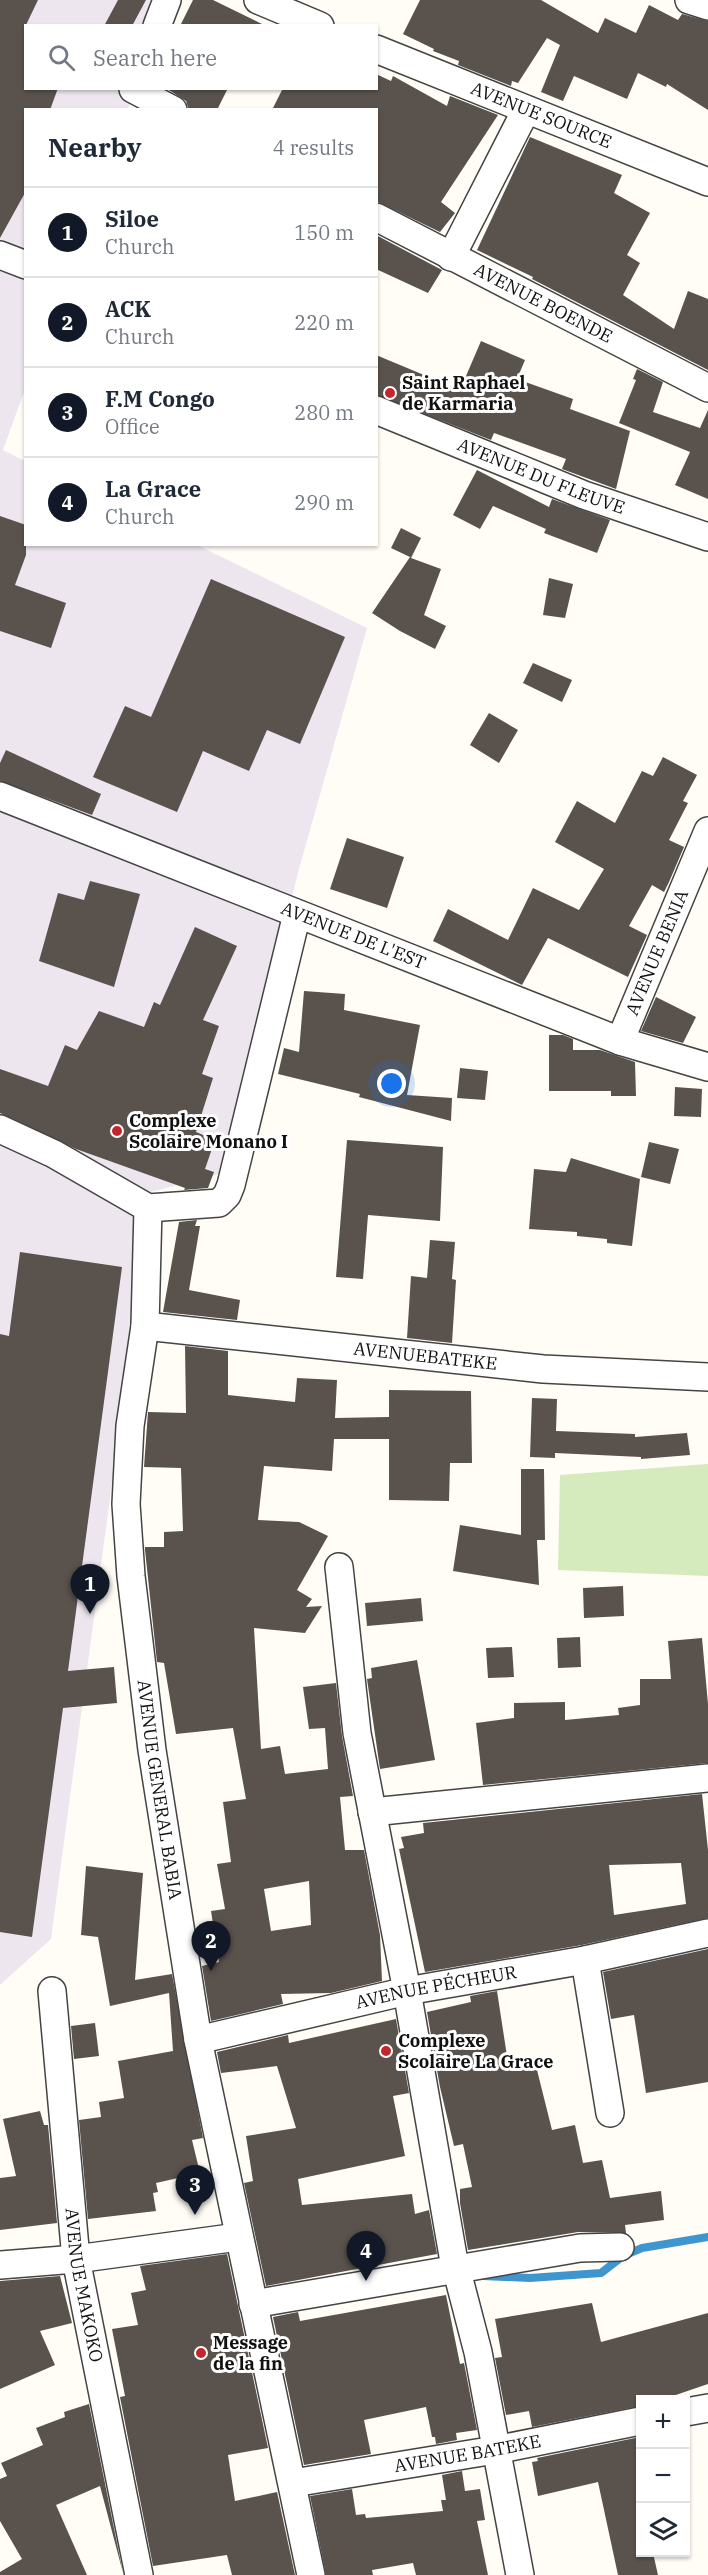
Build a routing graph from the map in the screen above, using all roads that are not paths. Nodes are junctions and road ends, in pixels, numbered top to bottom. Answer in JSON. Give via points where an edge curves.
{"nodes":[{"id":1,"x":167,"y":0,"type":"edge"},
{"id":2,"x":258,"y":0,"type":"edge"},
{"id":3,"x":689,"y":0,"type":"edge"},
{"id":4,"x":708,"y":6,"type":"edge"},
{"id":5,"x":158,"y":24,"type":"edge"},
{"id":6,"x":315,"y":24,"type":"edge"},
{"id":7,"x":378,"y":50,"type":"edge"},
{"id":8,"x":133,"y":90,"type":"edge"},
{"id":9,"x":135,"y":90,"type":"edge"},
{"id":10,"x":127,"y":108,"type":"edge"},
{"id":11,"x":169,"y":108,"type":"edge"},
{"id":12,"x":526,"y":110,"type":"junction"},
{"id":13,"x":708,"y":182,"type":"edge"},
{"id":14,"x":378,"y":218,"type":"edge"},
{"id":15,"x":0,"y":255,"type":"edge"},
{"id":16,"x":451,"y":256,"type":"junction"},
{"id":17,"x":24,"y":264,"type":"edge"},
{"id":18,"x":708,"y":388,"type":"edge"},
{"id":19,"x":378,"y":411,"type":"edge"},
{"id":20,"x":708,"y":537,"type":"edge"},
{"id":21,"x":0,"y":796,"type":"edge"},
{"id":22,"x":708,"y":831,"type":"edge"},
{"id":23,"x":297,"y":914,"type":"junction"},
{"id":24,"x":620,"y":1041,"type":"junction"},
{"id":25,"x":708,"y":1067,"type":"edge"},
{"id":26,"x":0,"y":1129,"type":"edge"},
{"id":27,"x":148,"y":1208,"type":"junction"},
{"id":28,"x":145,"y":1326,"type":"junction"},
{"id":29,"x":708,"y":1377,"type":"edge"},
{"id":30,"x":339,"y":1567,"type":"dead end"},
{"id":31,"x":708,"y":1778,"type":"edge"},
{"id":32,"x":372,"y":1812,"type":"junction"},
{"id":33,"x":708,"y":1934,"type":"edge"},
{"id":34,"x":585,"y":1960,"type":"junction"},
{"id":35,"x":52,"y":1991,"type":"dead end"},
{"id":36,"x":407,"y":1991,"type":"junction"},
{"id":37,"x":198,"y":2040,"type":"junction"},
{"id":38,"x":610,"y":2113,"type":"dead end"},
{"id":39,"x":238,"y":2237,"type":"junction"},
{"id":40,"x":620,"y":2247,"type":"dead end"},
{"id":41,"x":76,"y":2259,"type":"junction"},
{"id":42,"x":0,"y":2265,"type":"edge"},
{"id":43,"x":456,"y":2270,"type":"junction"},
{"id":44,"x":253,"y":2304,"type":"junction"},
{"id":45,"x":708,"y":2408,"type":"edge"},
{"id":46,"x":690,"y":2411,"type":"edge"},
{"id":47,"x":636,"y":2422,"type":"edge"},
{"id":48,"x":495,"y":2450,"type":"junction"},
{"id":49,"x":293,"y":2483,"type":"junction"},
{"id":50,"x":139,"y":2575,"type":"edge"},
{"id":51,"x":311,"y":2575,"type":"edge"},
{"id":52,"x":520,"y":2575,"type":"edge"}],
"edges":[{"from":1,"to":5,"type":"street"},
{"from":2,"to":6,"type":"street"},
{"from":3,"to":4,"type":"street"},
{"from":7,"to":12,"type":"street","name":"AVENUE SOURCE"},
{"from":8,"to":10,"type":"street"},
{"from":9,"to":11,"type":"street"},
{"from":12,"to":13,"type":"street","name":"AVENUE SOURCE"},
{"from":12,"to":16,"type":"street"},
{"from":14,"to":16,"type":"street","name":"AVENUE BOENDE"},
{"from":15,"to":17,"type":"street"},
{"from":16,"to":18,"type":"street","name":"AVENUE BOENDE"},
{"from":19,"to":20,"type":"street","name":"AVENUE DU FLEUVE","via":[[584,495]]},
{"from":21,"to":23,"type":"street","name":"AVENUE DE L'EST"},
{"from":22,"to":24,"type":"street","name":"AVENUE BENIA"},
{"from":23,"to":24,"type":"street","name":"AVENUE DE L'EST"},
{"from":23,"to":27,"type":"street","via":[[227,1195],[219,1203]]},
{"from":24,"to":25,"type":"street","name":"AVENUE DE L'EST"},
{"from":26,"to":27,"type":"street","via":[[54,1154]]},
{"from":27,"to":28,"type":"street","name":"AVENUE GENERAL BABIA"},
{"from":28,"to":29,"type":"street","name":"AVENUEBATEKE","via":[[543,1369]]},
{"from":28,"to":37,"type":"street","name":"AVENUE GENERAL BABIA","via":[[130,1426],[126,1503],[131,1576],[152,1750]]},
{"from":30,"to":32,"type":"street","via":[[357,1733]]},
{"from":31,"to":32,"type":"street"},
{"from":32,"to":36,"type":"street"},
{"from":33,"to":34,"type":"street","name":"AVENUE PÉCHEUR"},
{"from":34,"to":36,"type":"street","name":"AVENUE PÉCHEUR"},
{"from":34,"to":38,"type":"street"},
{"from":35,"to":41,"type":"street","name":"AVENUE MAKOKO"},
{"from":36,"to":37,"type":"street","name":"AVENUE PÉCHEUR"},
{"from":36,"to":43,"type":"street"},
{"from":37,"to":39,"type":"street","name":"AVENUE GENERAL BABIA"},
{"from":39,"to":41,"type":"street"},
{"from":39,"to":44,"type":"street","name":"AVENUE GENERAL BABIA"},
{"from":40,"to":43,"type":"street","via":[[580,2248]]},
{"from":41,"to":42,"type":"street"},
{"from":41,"to":50,"type":"street","name":"AVENUE MAKOKO"},
{"from":43,"to":44,"type":"street"},
{"from":43,"to":48,"type":"street","via":[[478,2352]]},
{"from":44,"to":49,"type":"street","name":"AVENUE GENERAL BABIA"},
{"from":45,"to":46,"type":"street"},
{"from":47,"to":48,"type":"street","name":"AVENUE BATEKE"},
{"from":48,"to":49,"type":"street","name":"AVENUE BATEKE"},
{"from":48,"to":52,"type":"street"},
{"from":49,"to":51,"type":"street","name":"AVENUE GENERAL BABIA"}]}
